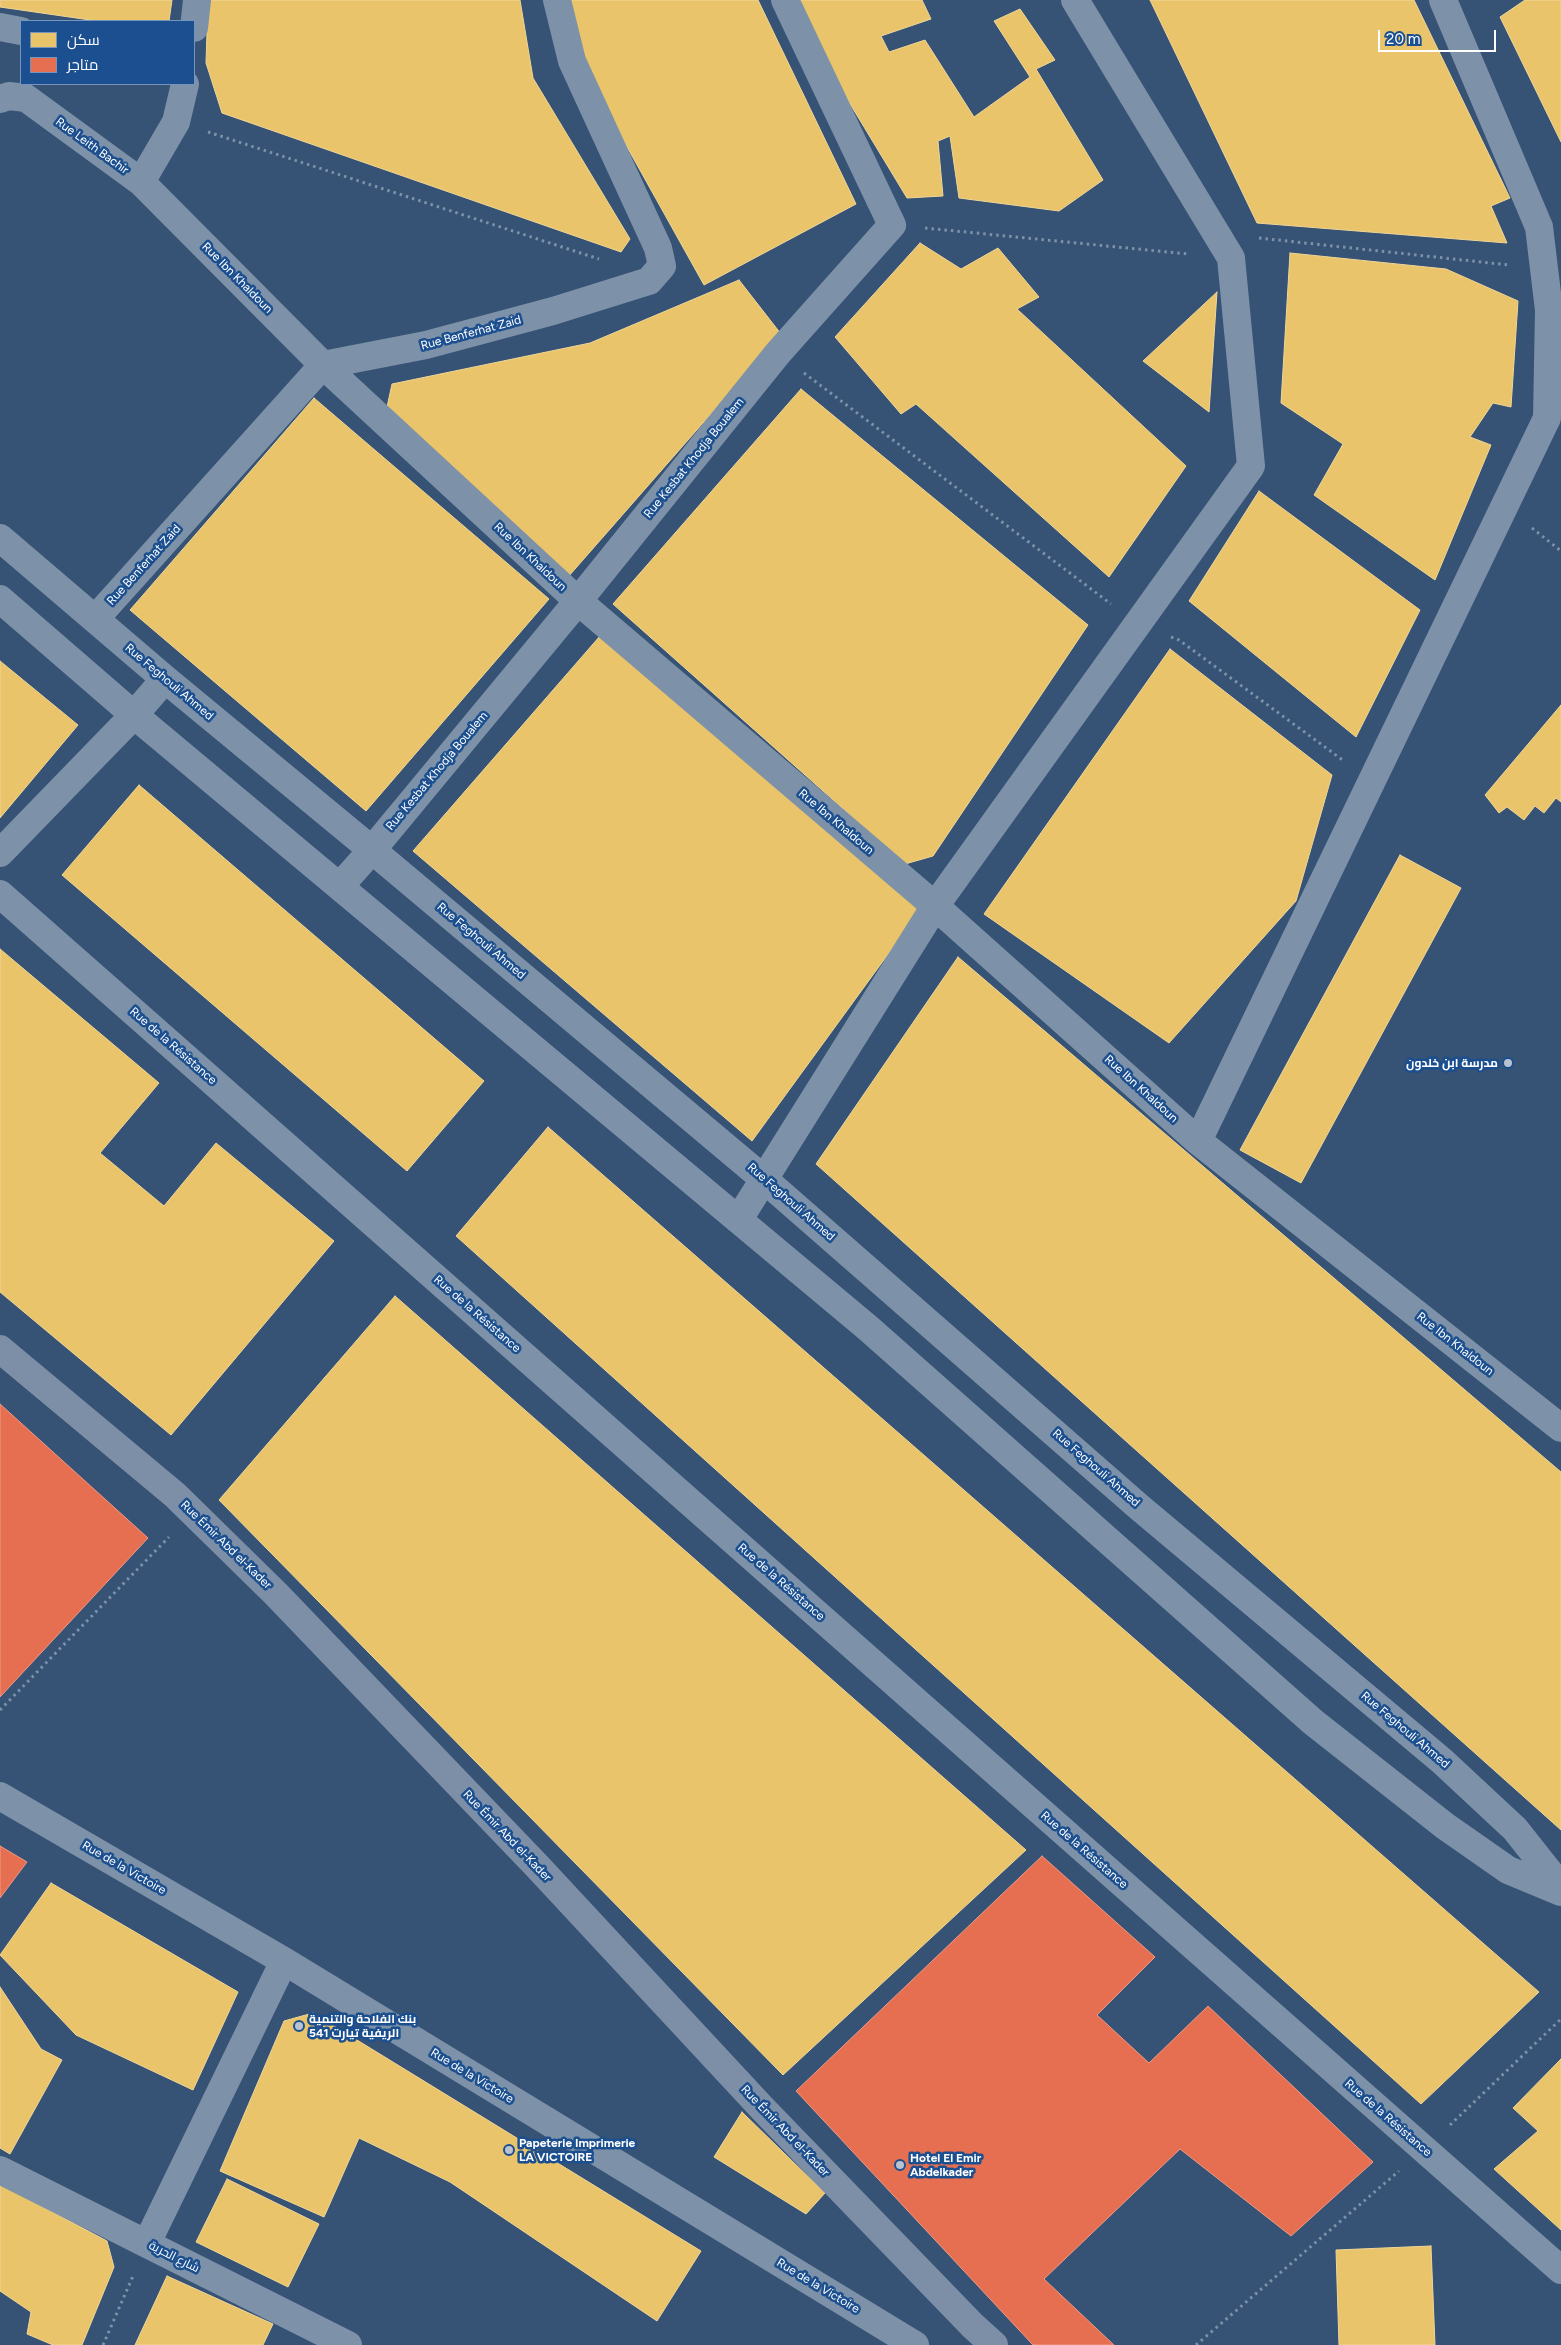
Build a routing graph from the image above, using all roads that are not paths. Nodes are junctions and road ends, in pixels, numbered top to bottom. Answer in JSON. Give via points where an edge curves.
{"nodes":[{"id":1,"x":197,"y":0,"type":"edge"},
{"id":2,"x":557,"y":0,"type":"edge"},
{"id":3,"x":785,"y":0,"type":"edge"},
{"id":4,"x":1075,"y":0,"type":"edge"},
{"id":5,"x":1443,"y":0,"type":"edge"},
{"id":6,"x":195,"y":20,"type":"edge"},
{"id":7,"x":0,"y":27,"type":"edge"},
{"id":8,"x":20,"y":31,"type":"edge"},
{"id":9,"x":185,"y":85,"type":"edge"},
{"id":10,"x":0,"y":100,"type":"edge"},
{"id":11,"x":141,"y":182,"type":"junction"},
{"id":12,"x":323,"y":365,"type":"junction"},
{"id":13,"x":0,"y":538,"type":"edge"},
{"id":14,"x":0,"y":599,"type":"edge"},
{"id":15,"x":578,"y":601,"type":"junction"},
{"id":16,"x":95,"y":619,"type":"junction"},
{"id":17,"x":165,"y":680,"type":"junction"},
{"id":18,"x":134,"y":715,"type":"junction"},
{"id":19,"x":372,"y":850,"type":"junction"},
{"id":20,"x":0,"y":853,"type":"edge"},
{"id":21,"x":340,"y":886,"type":"junction"},
{"id":22,"x":0,"y":894,"type":"edge"},
{"id":23,"x":935,"y":906,"type":"junction"},
{"id":24,"x":1198,"y":1140,"type":"junction"},
{"id":25,"x":765,"y":1180,"type":"junction"},
{"id":26,"x":739,"y":1220,"type":"junction"},
{"id":27,"x":0,"y":1349,"type":"edge"},
{"id":28,"x":1561,"y":1428,"type":"edge"},
{"id":29,"x":0,"y":1796,"type":"edge"},
{"id":30,"x":1561,"y":1887,"type":"edge"},
{"id":31,"x":1561,"y":1892,"type":"edge"},
{"id":32,"x":284,"y":1962,"type":"junction"},
{"id":33,"x":0,"y":2170,"type":"edge"},
{"id":34,"x":147,"y":2244,"type":"junction"},
{"id":35,"x":1561,"y":2270,"type":"edge"},
{"id":36,"x":348,"y":2345,"type":"edge"},
{"id":37,"x":915,"y":2345,"type":"edge"},
{"id":38,"x":994,"y":2345,"type":"edge"}],
"edges":[{"from":1,"to":6,"type":"street"},
{"from":2,"to":12,"type":"street","name":"Rue Benferhat Zaid","via":[[572,61],[658,248],[662,266],[649,281],[553,311],[426,345]]},
{"from":3,"to":15,"type":"street","name":"Rue Kesbat Khodja Boualem","via":[[892,224],[778,353]]},
{"from":4,"to":23,"type":"street","via":[[1231,258],[1251,466]]},
{"from":5,"to":24,"type":"street","via":[[1539,227],[1549,310],[1547,418]]},
{"from":7,"to":8,"type":"street"},
{"from":9,"to":11,"type":"street","name":"Rue Leith Bachir","via":[[176,122]]},
{"from":10,"to":11,"type":"street","name":"Rue Leith Bachir","via":[[9,96],[26,98]]},
{"from":11,"to":12,"type":"street","name":"Rue Ibn Khaldoun"},
{"from":12,"to":15,"type":"street","name":"Rue Ibn Khaldoun"},
{"from":12,"to":16,"type":"street","name":"Rue Benferhat Zaid"},
{"from":13,"to":16,"type":"street","name":"Rue Feghouli Ahmed"},
{"from":14,"to":18,"type":"street"},
{"from":15,"to":19,"type":"street","name":"Rue Kesbat Khodja Boualem"},
{"from":15,"to":23,"type":"street","name":"Rue Ibn Khaldoun"},
{"from":16,"to":17,"type":"street","name":"Rue Feghouli Ahmed"},
{"from":17,"to":18,"type":"street"},
{"from":17,"to":19,"type":"street","name":"Rue Feghouli Ahmed"},
{"from":18,"to":20,"type":"street"},
{"from":18,"to":21,"type":"street"},
{"from":19,"to":21,"type":"street","name":"Rue Kesbat Khodja Boualem"},
{"from":19,"to":25,"type":"street","name":"Rue Feghouli Ahmed"},
{"from":21,"to":26,"type":"street"},
{"from":22,"to":35,"type":"street","name":"Rue de la Résistance"},
{"from":23,"to":24,"type":"street","name":"Rue Ibn Khaldoun"},
{"from":23,"to":25,"type":"street"},
{"from":24,"to":28,"type":"street","name":"Rue Ibn Khaldoun"},
{"from":25,"to":26,"type":"street"},
{"from":25,"to":30,"type":"street","name":"Rue Feghouli Ahmed","via":[[1139,1507],[1442,1761],[1515,1828]]},
{"from":26,"to":31,"type":"street","via":[[875,1335],[1313,1722],[1500,1865]]},
{"from":27,"to":38,"type":"main road","name":"Rue Émir Abd el-Kader","via":[[193,1512],[289,1608],[537,1866],[776,2122]]},
{"from":29,"to":32,"type":"street","name":"Rue de la Victoire"},
{"from":32,"to":34,"type":"street"},
{"from":32,"to":37,"type":"street","name":"Rue de la Victoire"},
{"from":33,"to":34,"type":"street","name":"شارع الحرية"},
{"from":34,"to":36,"type":"street","name":"شارع الحرية"}]}
